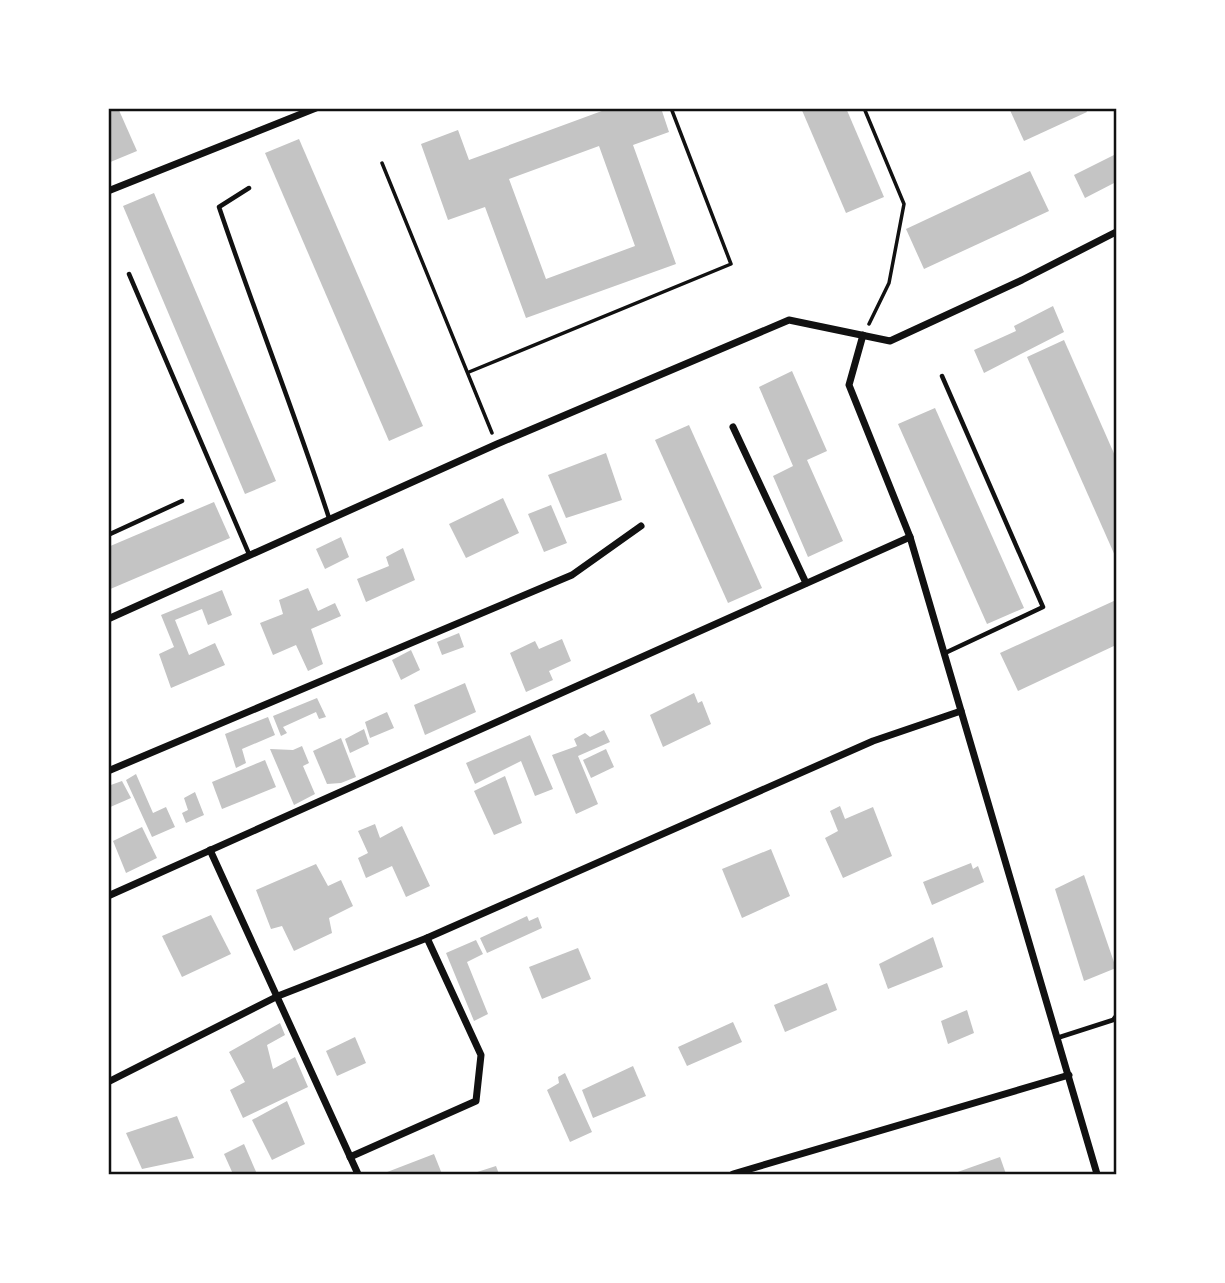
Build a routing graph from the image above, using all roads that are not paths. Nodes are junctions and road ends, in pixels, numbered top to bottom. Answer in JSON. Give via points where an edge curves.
{"nodes":[{"id":1,"x":316,"y":108,"type":"edge"},
{"id":2,"x":248,"y":188,"type":"dead end"},
{"id":3,"x":108,"y":191,"type":"edge"},
{"id":4,"x":1114,"y":233,"type":"edge"},
{"id":5,"x":1116,"y":244,"type":"edge"},
{"id":6,"x":129,"y":274,"type":"dead end"},
{"id":7,"x":863,"y":335,"type":"junction"},
{"id":8,"x":942,"y":376,"type":"dead end"},
{"id":9,"x":733,"y":427,"type":"dead end"},
{"id":10,"x":182,"y":501,"type":"dead end"},
{"id":11,"x":329,"y":518,"type":"junction"},
{"id":12,"x":640,"y":526,"type":"dead end"},
{"id":13,"x":108,"y":535,"type":"edge"},
{"id":14,"x":910,"y":537,"type":"junction"},
{"id":15,"x":249,"y":554,"type":"junction"},
{"id":16,"x":806,"y":583,"type":"junction"},
{"id":17,"x":108,"y":619,"type":"edge"},
{"id":18,"x":944,"y":653,"type":"junction"},
{"id":19,"x":961,"y":711,"type":"junction"},
{"id":20,"x":108,"y":771,"type":"edge"},
{"id":21,"x":210,"y":850,"type":"junction"},
{"id":22,"x":108,"y":896,"type":"edge"},
{"id":23,"x":427,"y":938,"type":"junction"},
{"id":24,"x":278,"y":996,"type":"junction"},
{"id":25,"x":1116,"y":1016,"type":"edge"},
{"id":26,"x":1056,"y":1038,"type":"junction"},
{"id":27,"x":1069,"y":1076,"type":"junction"},
{"id":28,"x":108,"y":1082,"type":"edge"},
{"id":29,"x":350,"y":1157,"type":"junction"},
{"id":30,"x":358,"y":1174,"type":"edge"},
{"id":31,"x":733,"y":1174,"type":"edge"},
{"id":32,"x":1097,"y":1174,"type":"edge"}],
"edges":[{"from":1,"to":3,"type":"street"},
{"from":2,"to":11,"type":"lane","via":[[219,207]]},
{"from":4,"to":5,"type":"street"},
{"from":4,"to":7,"type":"street","via":[[890,341]]},
{"from":6,"to":15,"type":"lane"},
{"from":7,"to":11,"type":"street","via":[[789,320]]},
{"from":7,"to":14,"type":"street","via":[[849,385]]},
{"from":8,"to":18,"type":"lane","via":[[1043,607]]},
{"from":9,"to":16,"type":"street"},
{"from":10,"to":13,"type":"lane"},
{"from":11,"to":15,"type":"street"},
{"from":12,"to":20,"type":"street","via":[[572,575]]},
{"from":14,"to":16,"type":"street"},
{"from":14,"to":18,"type":"street"},
{"from":15,"to":17,"type":"street"},
{"from":16,"to":21,"type":"street"},
{"from":18,"to":19,"type":"street"},
{"from":19,"to":23,"type":"street","via":[[873,741]]},
{"from":19,"to":26,"type":"street"},
{"from":21,"to":22,"type":"street"},
{"from":21,"to":24,"type":"street"},
{"from":23,"to":24,"type":"street"},
{"from":23,"to":29,"type":"street","via":[[481,1055],[476,1101]]},
{"from":24,"to":28,"type":"street"},
{"from":24,"to":29,"type":"street"},
{"from":25,"to":26,"type":"lane"},
{"from":26,"to":27,"type":"street"},
{"from":27,"to":31,"type":"street"},
{"from":27,"to":32,"type":"street"},
{"from":29,"to":30,"type":"street"}]}
